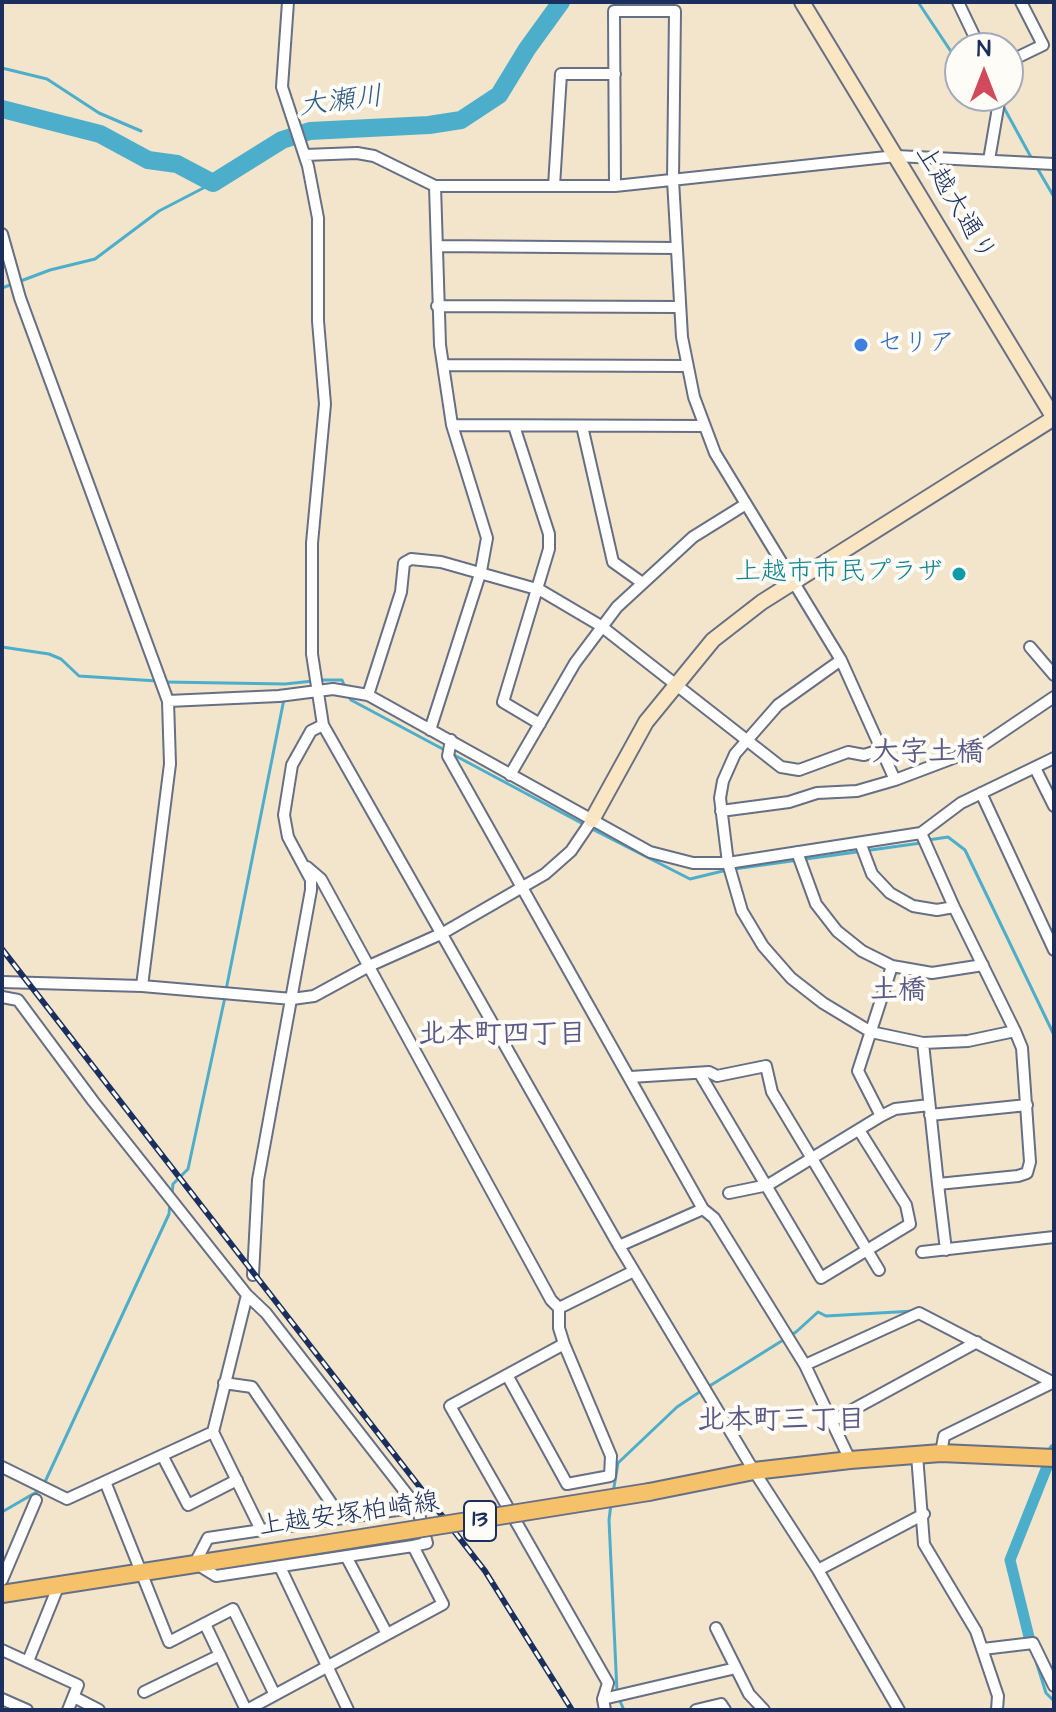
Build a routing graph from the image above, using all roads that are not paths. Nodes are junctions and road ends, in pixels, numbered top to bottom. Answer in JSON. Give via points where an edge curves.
{"nodes":[{"id":1,"x":288,"y":2,"type":"edge"},
{"id":2,"x":958,"y":2,"type":"edge"},
{"id":3,"x":1021,"y":2,"type":"edge"},
{"id":4,"x":807,"y":9,"type":"edge"},
{"id":5,"x":972,"y":32,"type":"edge"},
{"id":6,"x":1024,"y":54,"type":"edge"},
{"id":7,"x":615,"y":74,"type":"junction"},
{"id":8,"x":997,"y":112,"type":"edge"},
{"id":9,"x":302,"y":150,"type":"junction"},
{"id":10,"x":896,"y":156,"type":"junction"},
{"id":11,"x":989,"y":160,"type":"junction"},
{"id":12,"x":1054,"y":164,"type":"edge"},
{"id":13,"x":673,"y":180,"type":"junction"},
{"id":14,"x":435,"y":186,"type":"junction"},
{"id":15,"x":554,"y":186,"type":"junction"},
{"id":16,"x":615,"y":186,"type":"junction"},
{"id":17,"x":2,"y":234,"type":"edge"},
{"id":18,"x":437,"y":246,"type":"junction"},
{"id":19,"x":676,"y":248,"type":"junction"},
{"id":20,"x":437,"y":306,"type":"junction"},
{"id":21,"x":679,"y":307,"type":"junction"},
{"id":22,"x":443,"y":365,"type":"junction"},
{"id":23,"x":686,"y":366,"type":"junction"},
{"id":24,"x":1054,"y":418,"type":"edge"},
{"id":25,"x":452,"y":425,"type":"junction"},
{"id":26,"x":514,"y":426,"type":"junction"},
{"id":27,"x":582,"y":426,"type":"junction"},
{"id":28,"x":704,"y":426,"type":"junction"},
{"id":29,"x":746,"y":504,"type":"junction"},
{"id":30,"x":481,"y":571,"type":"junction"},
{"id":31,"x":641,"y":582,"type":"junction"},
{"id":32,"x":795,"y":582,"type":"junction"},
{"id":33,"x":540,"y":590,"type":"junction"},
{"id":34,"x":601,"y":626,"type":"junction"},
{"id":35,"x":1030,"y":647,"type":"dead end"},
{"id":36,"x":841,"y":660,"type":"junction"},
{"id":37,"x":1054,"y":675,"type":"edge"},
{"id":38,"x":673,"y":684,"type":"junction"},
{"id":39,"x":315,"y":690,"type":"junction"},
{"id":40,"x":368,"y":695,"type":"junction"},
{"id":41,"x":1054,"y":697,"type":"edge"},
{"id":42,"x":168,"y":701,"type":"junction"},
{"id":43,"x":540,"y":724,"type":"junction"},
{"id":44,"x":323,"y":725,"type":"junction"},
{"id":45,"x":430,"y":730,"type":"junction"},
{"id":46,"x":451,"y":740,"type":"junction"},
{"id":47,"x":747,"y":740,"type":"junction"},
{"id":48,"x":883,"y":749,"type":"junction"},
{"id":49,"x":1054,"y":758,"type":"edge"},
{"id":50,"x":1035,"y":768,"type":"junction"},
{"id":51,"x":510,"y":775,"type":"junction"},
{"id":52,"x":895,"y":780,"type":"junction"},
{"id":53,"x":981,"y":793,"type":"junction"},
{"id":54,"x":1054,"y":806,"type":"edge"},
{"id":55,"x":721,"y":811,"type":"junction"},
{"id":56,"x":592,"y":820,"type":"junction"},
{"id":57,"x":921,"y":833,"type":"junction"},
{"id":58,"x":861,"y":845,"type":"junction"},
{"id":59,"x":797,"y":852,"type":"junction"},
{"id":60,"x":728,"y":863,"type":"junction"},
{"id":61,"x":306,"y":866,"type":"junction"},
{"id":62,"x":524,"y":887,"type":"junction"},
{"id":63,"x":954,"y":907,"type":"junction"},
{"id":64,"x":443,"y":933,"type":"junction"},
{"id":65,"x":1054,"y":950,"type":"edge"},
{"id":66,"x":983,"y":965,"type":"junction"},
{"id":67,"x":369,"y":966,"type":"junction"},
{"id":68,"x":892,"y":966,"type":"junction"},
{"id":69,"x":2,"y":982,"type":"edge"},
{"id":70,"x":142,"y":986,"type":"junction"},
{"id":71,"x":2,"y":997,"type":"edge"},
{"id":72,"x":292,"y":999,"type":"junction"},
{"id":73,"x":1015,"y":1031,"type":"junction"},
{"id":74,"x":871,"y":1032,"type":"junction"},
{"id":75,"x":923,"y":1043,"type":"junction"},
{"id":76,"x":700,"y":1074,"type":"junction"},
{"id":77,"x":631,"y":1077,"type":"junction"},
{"id":78,"x":1027,"y":1105,"type":"junction"},
{"id":79,"x":930,"y":1110,"type":"junction"},
{"id":80,"x":881,"y":1116,"type":"junction"},
{"id":81,"x":859,"y":1130,"type":"junction"},
{"id":82,"x":814,"y":1158,"type":"junction"},
{"id":83,"x":938,"y":1184,"type":"junction"},
{"id":84,"x":768,"y":1185,"type":"junction"},
{"id":85,"x":729,"y":1193,"type":"dead end"},
{"id":86,"x":703,"y":1209,"type":"junction"},
{"id":87,"x":1054,"y":1237,"type":"edge"},
{"id":88,"x":619,"y":1246,"type":"junction"},
{"id":89,"x":946,"y":1250,"type":"junction"},
{"id":90,"x":866,"y":1251,"type":"junction"},
{"id":91,"x":922,"y":1252,"type":"dead end"},
{"id":92,"x":879,"y":1270,"type":"dead end"},
{"id":93,"x":634,"y":1271,"type":"junction"},
{"id":94,"x":253,"y":1275,"type":"dead end"},
{"id":95,"x":247,"y":1295,"type":"junction"},
{"id":96,"x":559,"y":1308,"type":"junction"},
{"id":97,"x":977,"y":1342,"type":"junction"},
{"id":98,"x":564,"y":1344,"type":"junction"},
{"id":99,"x":805,"y":1365,"type":"junction"},
{"id":100,"x":507,"y":1375,"type":"junction"},
{"id":101,"x":1053,"y":1382,"type":"edge"},
{"id":102,"x":224,"y":1383,"type":"junction"},
{"id":103,"x":832,"y":1421,"type":"junction"},
{"id":104,"x":213,"y":1432,"type":"junction"},
{"id":105,"x":941,"y":1453,"type":"junction"},
{"id":106,"x":917,"y":1455,"type":"junction"},
{"id":107,"x":163,"y":1457,"type":"junction"},
{"id":108,"x":1054,"y":1458,"type":"edge"},
{"id":109,"x":850,"y":1460,"type":"junction"},
{"id":110,"x":2,"y":1467,"type":"edge"},
{"id":111,"x":754,"y":1471,"type":"junction"},
{"id":112,"x":237,"y":1480,"type":"junction"},
{"id":113,"x":106,"y":1484,"type":"junction"},
{"id":114,"x":36,"y":1500,"type":"dead end"},
{"id":115,"x":417,"y":1507,"type":"junction"},
{"id":116,"x":924,"y":1514,"type":"junction"},
{"id":117,"x":340,"y":1516,"type":"junction"},
{"id":118,"x":260,"y":1528,"type":"junction"},
{"id":119,"x":413,"y":1546,"type":"junction"},
{"id":120,"x":347,"y":1558,"type":"junction"},
{"id":121,"x":195,"y":1563,"type":"junction"},
{"id":122,"x":280,"y":1567,"type":"junction"},
{"id":123,"x":818,"y":1570,"type":"junction"},
{"id":124,"x":142,"y":1573,"type":"junction"},
{"id":125,"x":2,"y":1580,"type":"edge"},
{"id":126,"x":58,"y":1587,"type":"junction"},
{"id":127,"x":2,"y":1594,"type":"edge"},
{"id":128,"x":205,"y":1624,"type":"junction"},
{"id":129,"x":716,"y":1628,"type":"dead end"},
{"id":130,"x":386,"y":1632,"type":"junction"},
{"id":131,"x":983,"y":1649,"type":"junction"},
{"id":132,"x":3,"y":1653,"type":"edge"},
{"id":133,"x":220,"y":1655,"type":"junction"},
{"id":134,"x":28,"y":1661,"type":"junction"},
{"id":135,"x":327,"y":1668,"type":"junction"},
{"id":136,"x":736,"y":1668,"type":"junction"},
{"id":137,"x":1054,"y":1686,"type":"edge"},
{"id":138,"x":144,"y":1692,"type":"dead end"},
{"id":139,"x":274,"y":1693,"type":"junction"},
{"id":140,"x":74,"y":1697,"type":"junction"},
{"id":141,"x":5,"y":1704,"type":"edge"},
{"id":142,"x":604,"y":1704,"type":"edge"},
{"id":143,"x":27,"y":1710,"type":"edge"},
{"id":144,"x":68,"y":1710,"type":"edge"},
{"id":145,"x":99,"y":1710,"type":"edge"},
{"id":146,"x":246,"y":1710,"type":"edge"},
{"id":147,"x":348,"y":1710,"type":"edge"},
{"id":148,"x":696,"y":1710,"type":"edge"},
{"id":149,"x":725,"y":1710,"type":"edge"},
{"id":150,"x":764,"y":1710,"type":"edge"},
{"id":151,"x":899,"y":1710,"type":"edge"},
{"id":152,"x":997,"y":1710,"type":"edge"}],
"edges":[{"from":1,"to":9,"type":"street","via":[[282,87]]},
{"from":2,"to":5,"type":"street"},
{"from":3,"to":6,"type":"street","via":[[1043,45]]},
{"from":4,"to":10,"type":"street","name":"上越大通り"},
{"from":7,"to":13,"type":"street","via":[[614,11],[675,11]]},
{"from":7,"to":15,"type":"street","via":[[561,74]]},
{"from":7,"to":16,"type":"street"},
{"from":8,"to":11,"type":"street"},
{"from":9,"to":14,"type":"street","via":[[374,156]]},
{"from":9,"to":39,"type":"street","via":[[318,218],[325,404],[312,543]]},
{"from":10,"to":11,"type":"street"},
{"from":10,"to":13,"type":"street"},
{"from":10,"to":24,"type":"street","name":"上越大通り"},
{"from":11,"to":12,"type":"street"},
{"from":13,"to":16,"type":"street"},
{"from":13,"to":19,"type":"street"},
{"from":14,"to":15,"type":"street"},
{"from":14,"to":18,"type":"street"},
{"from":15,"to":16,"type":"street"},
{"from":17,"to":42,"type":"street","via":[[20,298]]},
{"from":18,"to":19,"type":"street"},
{"from":18,"to":20,"type":"street"},
{"from":19,"to":21,"type":"street"},
{"from":20,"to":21,"type":"street"},
{"from":20,"to":22,"type":"street"},
{"from":21,"to":23,"type":"street"},
{"from":22,"to":23,"type":"street"},
{"from":22,"to":25,"type":"street"},
{"from":23,"to":28,"type":"street"},
{"from":24,"to":32,"type":"street"},
{"from":25,"to":26,"type":"street"},
{"from":25,"to":30,"type":"street","via":[[487,538]]},
{"from":26,"to":27,"type":"street"},
{"from":26,"to":33,"type":"street","via":[[549,534]]},
{"from":27,"to":28,"type":"street"},
{"from":27,"to":31,"type":"street","via":[[613,562]]},
{"from":28,"to":29,"type":"street"},
{"from":29,"to":31,"type":"street","via":[[693,537]]},
{"from":29,"to":32,"type":"street"},
{"from":30,"to":33,"type":"street"},
{"from":30,"to":40,"type":"street","via":[[406,560]]},
{"from":30,"to":45,"type":"street"},
{"from":31,"to":34,"type":"street"},
{"from":32,"to":36,"type":"street"},
{"from":32,"to":38,"type":"street","via":[[737,619]]},
{"from":33,"to":34,"type":"street"},
{"from":33,"to":43,"type":"street","via":[[503,702]]},
{"from":34,"to":38,"type":"street"},
{"from":34,"to":43,"type":"street"},
{"from":35,"to":37,"type":"street"},
{"from":36,"to":47,"type":"street","via":[[793,692]]},
{"from":36,"to":48,"type":"street"},
{"from":38,"to":47,"type":"street"},
{"from":38,"to":56,"type":"street"},
{"from":39,"to":40,"type":"street"},
{"from":39,"to":42,"type":"street"},
{"from":39,"to":44,"type":"street"},
{"from":40,"to":45,"type":"street"},
{"from":41,"to":52,"type":"street","via":[[977,749]]},
{"from":42,"to":70,"type":"street","via":[[170,764]]},
{"from":43,"to":51,"type":"street"},
{"from":44,"to":61,"type":"street","via":[[311,731],[292,765],[284,815],[288,837]]},
{"from":44,"to":64,"type":"street"},
{"from":45,"to":46,"type":"street"},
{"from":46,"to":51,"type":"street"},
{"from":46,"to":62,"type":"street","via":[[448,756]]},
{"from":47,"to":48,"type":"street","via":[[790,770],[848,752],[864,755]]},
{"from":47,"to":55,"type":"street","via":[[723,781]]},
{"from":48,"to":52,"type":"street"},
{"from":49,"to":50,"type":"street"},
{"from":50,"to":53,"type":"street"},
{"from":50,"to":54,"type":"street"},
{"from":51,"to":56,"type":"street"},
{"from":52,"to":55,"type":"street","via":[[857,791]]},
{"from":53,"to":57,"type":"street"},
{"from":53,"to":65,"type":"street"},
{"from":55,"to":60,"type":"street"},
{"from":56,"to":60,"type":"street","via":[[663,857]]},
{"from":56,"to":62,"type":"street","via":[[571,851]]},
{"from":57,"to":58,"type":"street"},
{"from":57,"to":63,"type":"street"},
{"from":58,"to":59,"type":"street"},
{"from":58,"to":63,"type":"street","via":[[872,874],[890,893],[913,906]]},
{"from":59,"to":60,"type":"street"},
{"from":59,"to":68,"type":"street","via":[[816,904],[837,931]]},
{"from":60,"to":74,"type":"street","via":[[742,911],[776,962],[804,990]]},
{"from":61,"to":67,"type":"street","via":[[321,879]]},
{"from":61,"to":72,"type":"street","via":[[311,890]]},
{"from":62,"to":64,"type":"street"},
{"from":62,"to":77,"type":"street"},
{"from":63,"to":66,"type":"street"},
{"from":64,"to":67,"type":"street"},
{"from":64,"to":88,"type":"street"},
{"from":66,"to":68,"type":"street","via":[[932,973]]},
{"from":66,"to":73,"type":"street"},
{"from":67,"to":72,"type":"street","via":[[314,996]]},
{"from":67,"to":96,"type":"street"},
{"from":68,"to":74,"type":"street"},
{"from":69,"to":70,"type":"street"},
{"from":70,"to":72,"type":"street"},
{"from":71,"to":95,"type":"street","via":[[18,1000]]},
{"from":72,"to":94,"type":"street","via":[[258,1180]]},
{"from":73,"to":75,"type":"street"},
{"from":73,"to":78,"type":"street","via":[[1025,1066]]},
{"from":74,"to":75,"type":"street"},
{"from":74,"to":80,"type":"street","via":[[858,1071]]},
{"from":75,"to":79,"type":"street"},
{"from":76,"to":77,"type":"street"},
{"from":76,"to":82,"type":"street","via":[[717,1076],[766,1066],[772,1092]]},
{"from":76,"to":84,"type":"street"},
{"from":77,"to":86,"type":"street"},
{"from":78,"to":79,"type":"street"},
{"from":78,"to":83,"type":"street","via":[[1027,1173]]},
{"from":79,"to":80,"type":"street","via":[[895,1109]]},
{"from":79,"to":83,"type":"street"},
{"from":80,"to":81,"type":"street"},
{"from":81,"to":82,"type":"street"},
{"from":81,"to":90,"type":"street","via":[[906,1205],[910,1224]]},
{"from":82,"to":84,"type":"street"},
{"from":82,"to":90,"type":"street"},
{"from":83,"to":89,"type":"street"},
{"from":84,"to":85,"type":"street"},
{"from":84,"to":90,"type":"street","via":[[821,1278]]},
{"from":86,"to":88,"type":"street"},
{"from":86,"to":99,"type":"street","via":[[714,1218]]},
{"from":87,"to":89,"type":"street"},
{"from":88,"to":93,"type":"street"},
{"from":89,"to":91,"type":"street"},
{"from":90,"to":92,"type":"street"},
{"from":93,"to":96,"type":"street"},
{"from":93,"to":111,"type":"street"},
{"from":95,"to":102,"type":"street"},
{"from":95,"to":115,"type":"street"},
{"from":96,"to":98,"type":"street"},
{"from":97,"to":99,"type":"street","via":[[919,1313]]},
{"from":97,"to":101,"type":"street"},
{"from":97,"to":103,"type":"street"},
{"from":98,"to":100,"type":"street"},
{"from":98,"to":100,"type":"street","via":[[611,1456],[610,1476],[567,1484]]},
{"from":99,"to":103,"type":"street"},
{"from":100,"to":142,"type":"street","via":[[450,1406],[608,1683]]},
{"from":101,"to":105,"type":"street","via":[[944,1436]]},
{"from":102,"to":104,"type":"street"},
{"from":102,"to":117,"type":"street","via":[[252,1387]]},
{"from":103,"to":109,"type":"street"},
{"from":104,"to":107,"type":"street"},
{"from":104,"to":112,"type":"street"},
{"from":105,"to":106,"type":"main road","name":"上越安塚柏崎線","number":"13"},
{"from":105,"to":108,"type":"main road","name":"上越安塚柏崎線","number":"13"},
{"from":106,"to":109,"type":"main road","name":"上越安塚柏崎線","number":"13"},
{"from":106,"to":116,"type":"street"},
{"from":107,"to":112,"type":"street","via":[[188,1505]]},
{"from":107,"to":113,"type":"street"},
{"from":109,"to":111,"type":"main road","name":"上越安塚柏崎線","number":"13"},
{"from":110,"to":113,"type":"street","via":[[67,1499]]},
{"from":111,"to":121,"type":"main road","name":"上越安塚柏崎線","number":"13","bridge":true},
{"from":111,"to":123,"type":"street"},
{"from":112,"to":118,"type":"street"},
{"from":113,"to":124,"type":"street"},
{"from":114,"to":125,"type":"street"},
{"from":115,"to":117,"type":"street"},
{"from":115,"to":119,"type":"street","via":[[427,1543]]},
{"from":116,"to":123,"type":"street"},
{"from":116,"to":131,"type":"street","via":[[924,1544]]},
{"from":117,"to":118,"type":"street"},
{"from":118,"to":121,"type":"street","via":[[208,1538]]},
{"from":119,"to":120,"type":"street"},
{"from":119,"to":130,"type":"street","via":[[443,1604]]},
{"from":120,"to":122,"type":"street"},
{"from":120,"to":130,"type":"street"},
{"from":121,"to":122,"type":"street","via":[[216,1576]]},
{"from":121,"to":124,"type":"main road","name":"上越安塚柏崎線","number":"13"},
{"from":122,"to":135,"type":"street"},
{"from":123,"to":151,"type":"street"},
{"from":124,"to":126,"type":"main road","name":"上越安塚柏崎線","number":"13"},
{"from":124,"to":128,"type":"street","via":[[169,1642]]},
{"from":126,"to":127,"type":"main road","name":"上越安塚柏崎線","number":"13"},
{"from":126,"to":134,"type":"street"},
{"from":128,"to":133,"type":"street"},
{"from":128,"to":139,"type":"street","via":[[233,1609]]},
{"from":129,"to":136,"type":"street"},
{"from":130,"to":135,"type":"street"},
{"from":131,"to":137,"type":"street","via":[[1033,1643]]},
{"from":131,"to":152,"type":"street","via":[[998,1696]]},
{"from":132,"to":134,"type":"street"},
{"from":133,"to":138,"type":"street"},
{"from":133,"to":146,"type":"street"},
{"from":134,"to":140,"type":"street","via":[[78,1685]]},
{"from":135,"to":139,"type":"street"},
{"from":135,"to":147,"type":"street"},
{"from":136,"to":142,"type":"street"},
{"from":136,"to":150,"type":"street"},
{"from":139,"to":146,"type":"street"},
{"from":140,"to":144,"type":"street"},
{"from":140,"to":145,"type":"street"},
{"from":141,"to":143,"type":"street"},
{"from":148,"to":149,"type":"street","via":[[721,1704]]}]}
